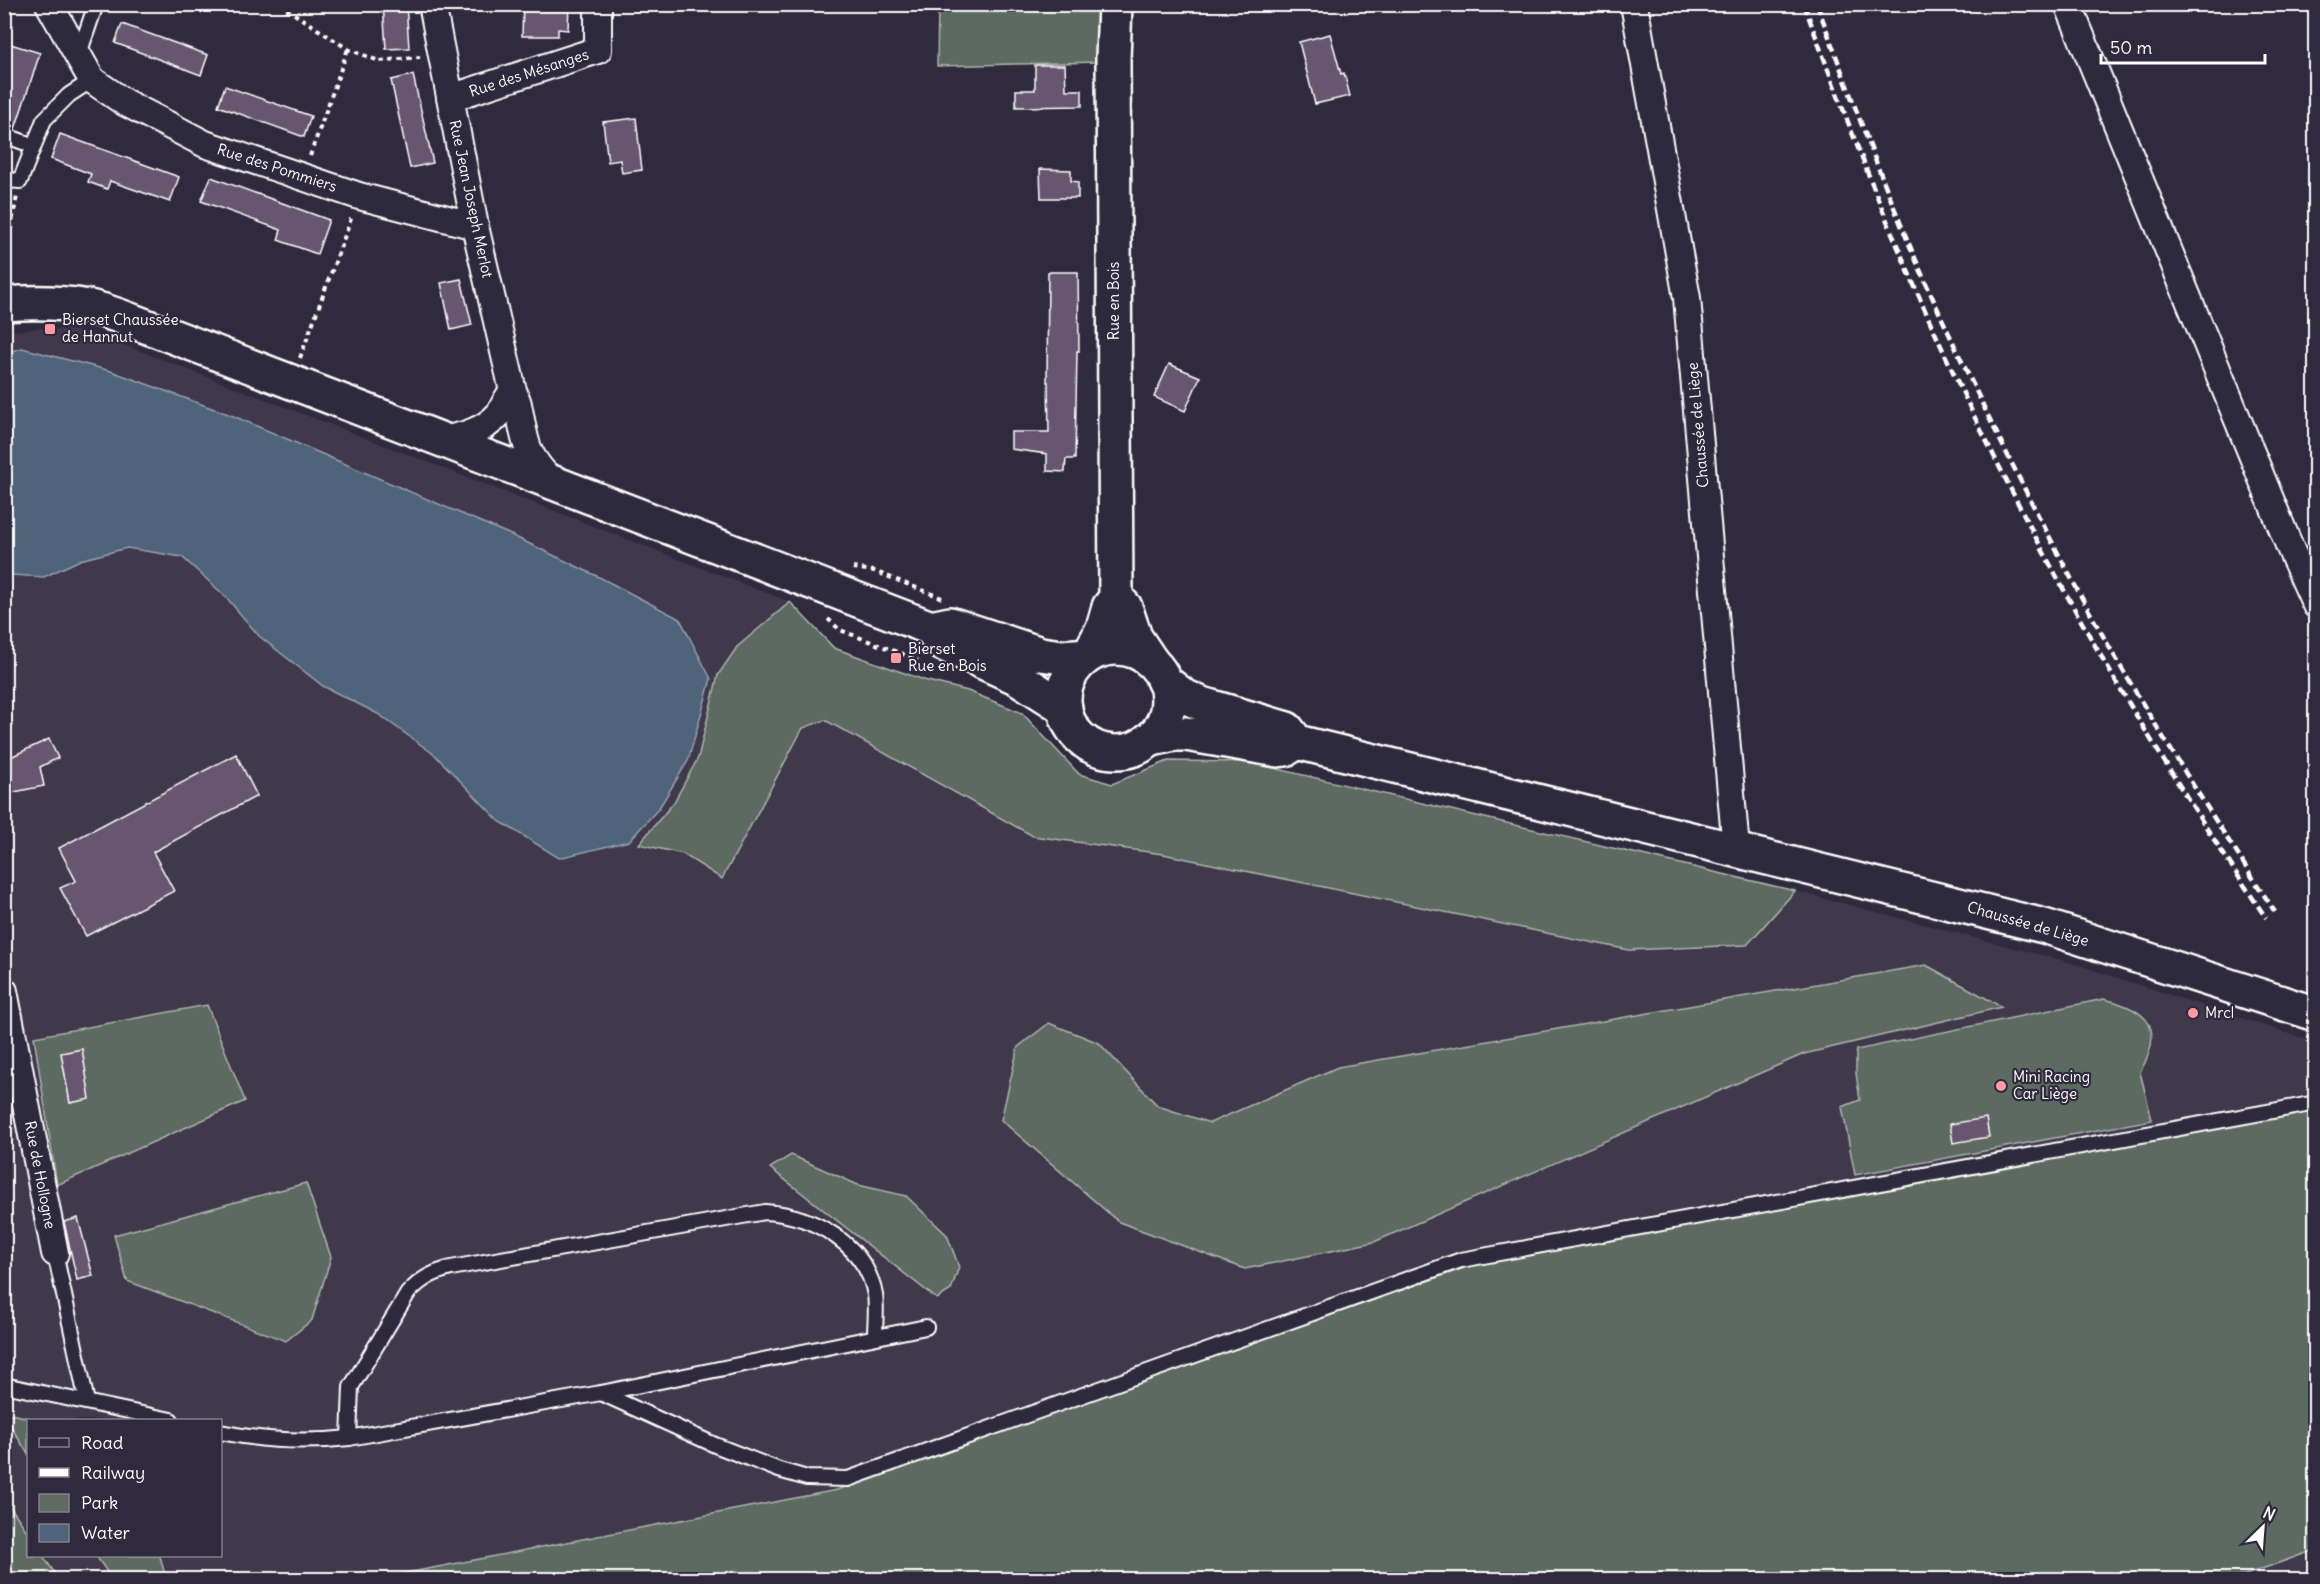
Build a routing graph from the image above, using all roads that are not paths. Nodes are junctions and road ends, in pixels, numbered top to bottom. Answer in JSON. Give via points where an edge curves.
{"nodes":[{"id":1,"x":49,"y":4,"type":"edge"},
{"id":2,"x":96,"y":4,"type":"edge"},
{"id":3,"x":432,"y":4,"type":"edge"},
{"id":4,"x":598,"y":4,"type":"edge"},
{"id":5,"x":1115,"y":4,"type":"edge"},
{"id":6,"x":1634,"y":4,"type":"edge"},
{"id":7,"x":2068,"y":4,"type":"edge"},
{"id":8,"x":78,"y":57,"type":"junction"},
{"id":9,"x":92,"y":80,"type":"junction"},
{"id":10,"x":450,"y":98,"type":"junction"},
{"id":11,"x":4,"y":135,"type":"edge"},
{"id":12,"x":34,"y":146,"type":"junction"},
{"id":13,"x":4,"y":180,"type":"edge"},
{"id":14,"x":475,"y":226,"type":"junction"},
{"id":15,"x":4,"y":304,"type":"edge"},
{"id":16,"x":512,"y":393,"type":"junction"},
{"id":17,"x":442,"y":441,"type":"junction"},
{"id":18,"x":552,"y":483,"type":"junction"},
{"id":19,"x":1116,"y":598,"type":"junction"},
{"id":20,"x":2316,"y":604,"type":"edge"},
{"id":21,"x":931,"y":628,"type":"junction"},
{"id":22,"x":1089,"y":655,"type":"junction"},
{"id":23,"x":1157,"y":670,"type":"junction"},
{"id":24,"x":1065,"y":708,"type":"junction"},
{"id":25,"x":1148,"y":740,"type":"junction"},
{"id":26,"x":1296,"y":742,"type":"junction"},
{"id":27,"x":1736,"y":849,"type":"junction"},
{"id":28,"x":4,"y":991,"type":"edge"},
{"id":29,"x":2316,"y":1014,"type":"edge"},
{"id":30,"x":2316,"y":1102,"type":"edge"},
{"id":31,"x":55,"y":1253,"type":"joint"},
{"id":32,"x":926,"y":1327,"type":"dead end"},
{"id":33,"x":875,"y":1336,"type":"junction"},
{"id":34,"x":4,"y":1385,"type":"edge"},
{"id":35,"x":601,"y":1393,"type":"junction"},
{"id":36,"x":87,"y":1402,"type":"junction"},
{"id":37,"x":166,"y":1419,"type":"edge"},
{"id":38,"x":222,"y":1432,"type":"edge"},
{"id":39,"x":349,"y":1438,"type":"junction"}],
"edges":[{"from":1,"to":8,"type":"street","name":"Rue des Pommiers"},
{"from":2,"to":8,"type":"lane"},
{"from":3,"to":10,"type":"street","name":"Rue Jean Joseph Merlot"},
{"from":4,"to":10,"type":"street","name":"Rue des Mésanges","via":[[598,50]]},
{"from":5,"to":19,"type":"main road","name":"Rue en Bois"},
{"from":6,"to":27,"type":"street","name":"Chaussée de Liège","via":[[1687,298]]},
{"from":7,"to":20,"type":"street","via":[[2290,550]]},
{"from":8,"to":9,"type":"street","name":"Rue des Pommiers"},
{"from":9,"to":12,"type":"lane","via":[[69,95],[44,120]]},
{"from":9,"to":14,"type":"street","name":"Rue des Pommiers","via":[[124,102],[205,144],[359,196]]},
{"from":10,"to":14,"type":"street","name":"Rue Jean Joseph Merlot"},
{"from":11,"to":12,"type":"lane"},
{"from":12,"to":13,"type":"lane","via":[[20,181]]},
{"from":14,"to":16,"type":"street","name":"Rue Jean Joseph Merlot"},
{"from":15,"to":17,"type":"main road","via":[[68,305],[115,315]]},
{"from":16,"to":17,"type":"street","via":[[486,426]]},
{"from":16,"to":18,"type":"street","name":"Rue Jean Joseph Merlot","via":[[525,444]]},
{"from":17,"to":18,"type":"main road"},
{"from":18,"to":21,"type":"main road"},
{"from":19,"to":22,"type":"main road","name":"Rue en Bois"},
{"from":19,"to":23,"type":"main road","name":"Rue en Bois","via":[[1125,607],[1135,637]]},
{"from":21,"to":22,"type":"main road","via":[[950,624],[1041,654]]},
{"from":21,"to":24,"type":"main road","via":[[941,643],[1024,681]]},
{"from":22,"to":23,"type":"main road","via":[[1118,648],[1136,652]]},
{"from":22,"to":24,"type":"main road","via":[[1068,678]]},
{"from":23,"to":25,"type":"main road","via":[[1167,692],[1167,710],[1160,727]]},
{"from":23,"to":26,"type":"main road","name":"Chaussée de Liège","via":[[1184,696],[1287,729]]},
{"from":24,"to":25,"type":"main road","via":[[1070,725],[1097,748],[1115,752]]},
{"from":25,"to":26,"type":"main road","name":"Chaussée de Liège","via":[[1186,734],[1278,750]]},
{"from":26,"to":27,"type":"main road","name":"Chaussée de Liège"},
{"from":27,"to":29,"type":"main road","name":"Chaussée de Liège","via":[[2044,926]]},
{"from":28,"to":31,"type":"street","name":"Rue de Hollogne"},
{"from":30,"to":35,"type":"lane","via":[[1470,1258],[848,1479],[814,1479],[779,1470]]},
{"from":31,"to":36,"type":"lane"},
{"from":32,"to":33,"type":"lane"},
{"from":33,"to":35,"type":"lane"},
{"from":33,"to":39,"type":"lane","via":[[875,1296],[865,1267],[827,1230],[779,1213],[765,1212],[451,1268],[434,1272],[408,1293],[379,1340],[351,1387]]},
{"from":34,"to":36,"type":"lane"},
{"from":35,"to":39,"type":"lane"},
{"from":36,"to":37,"type":"lane"},
{"from":38,"to":39,"type":"lane","via":[[283,1441]]}]}
